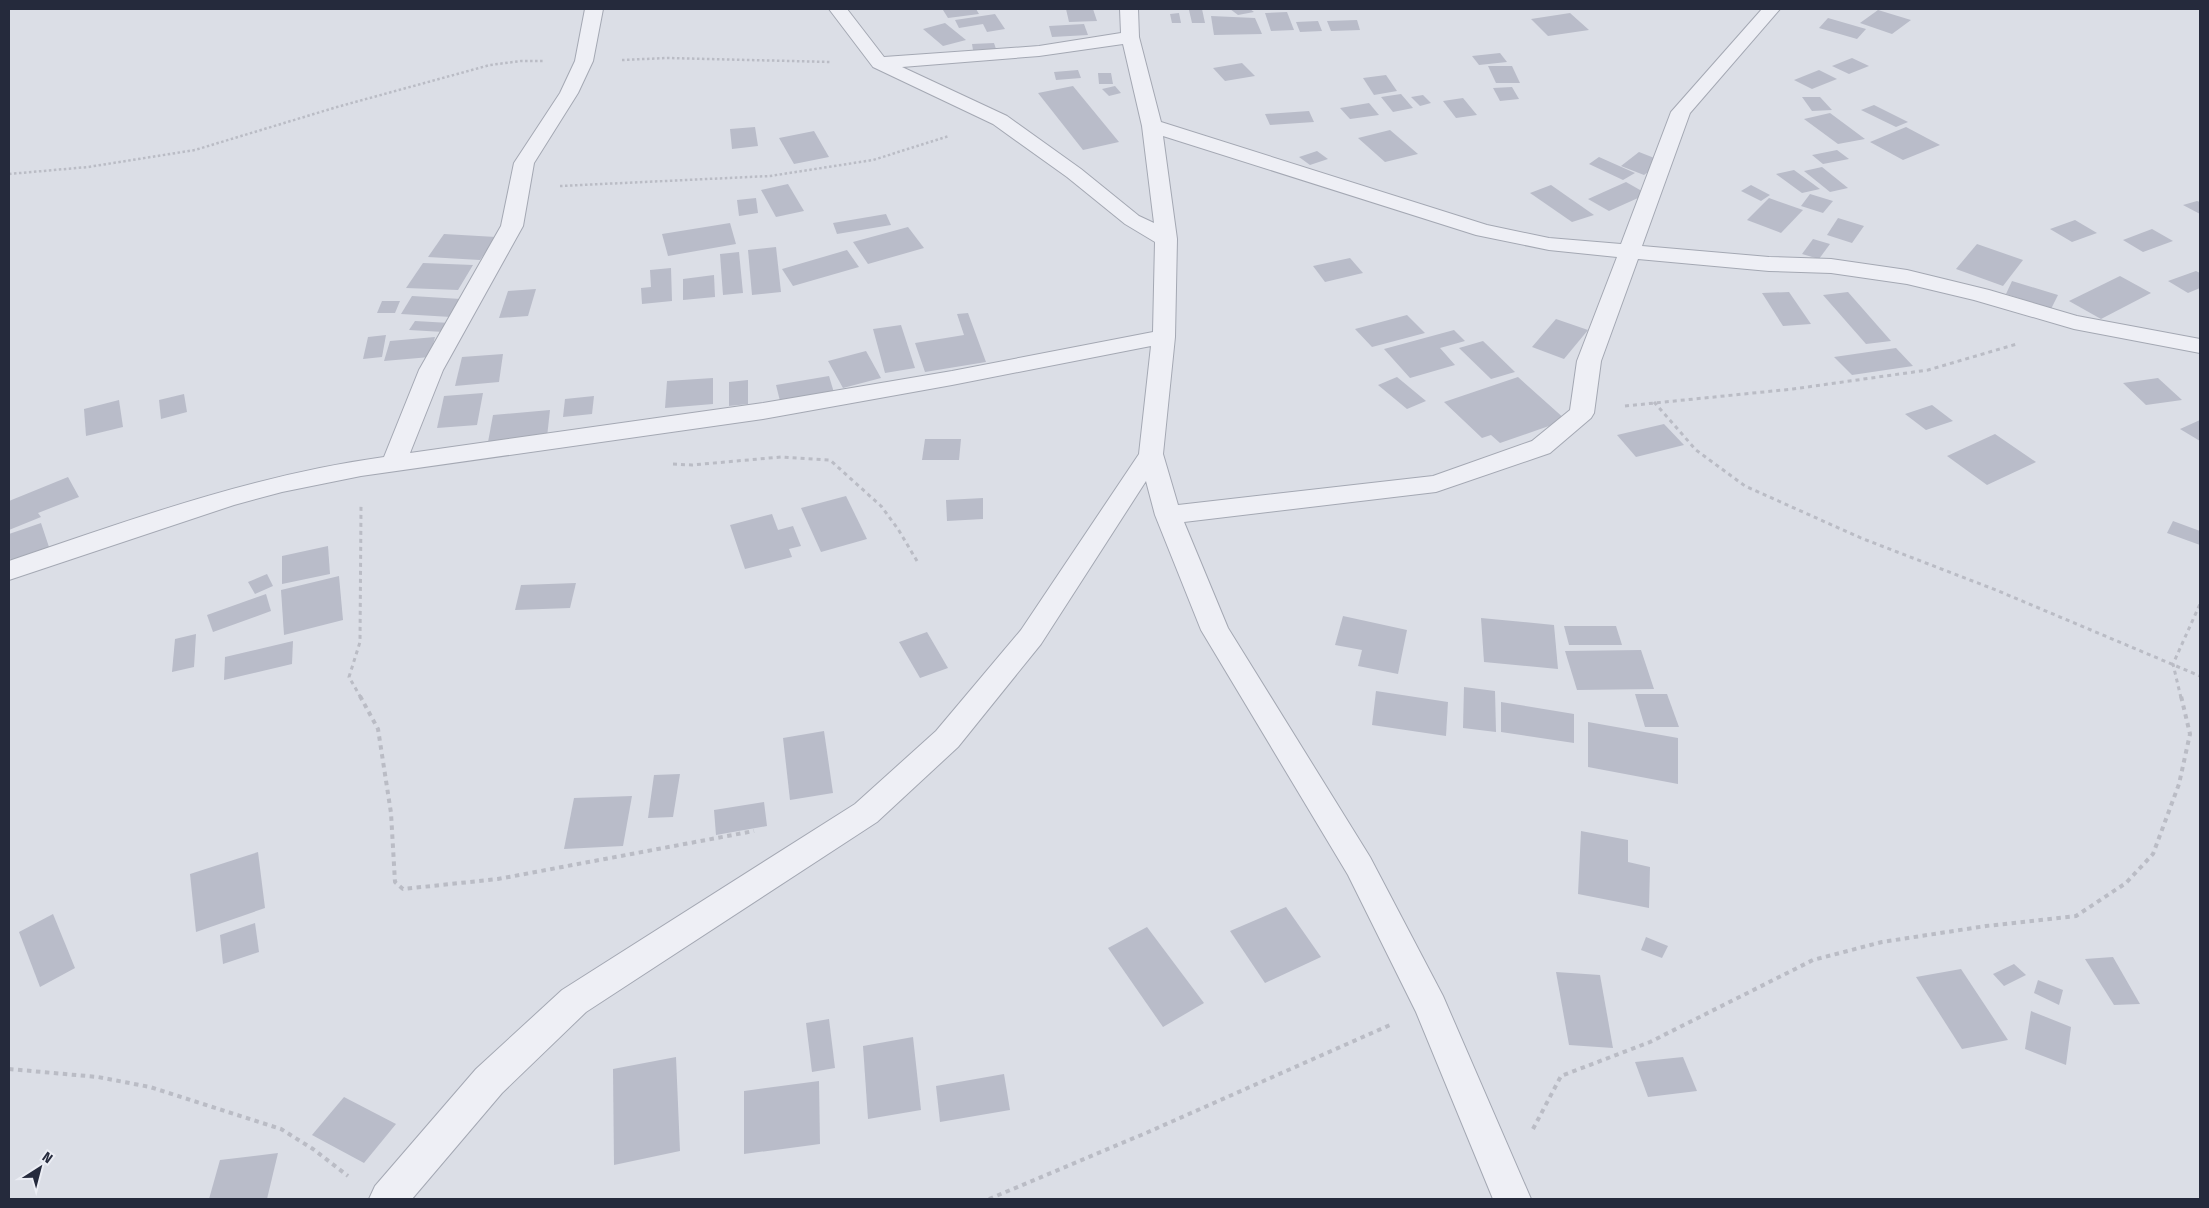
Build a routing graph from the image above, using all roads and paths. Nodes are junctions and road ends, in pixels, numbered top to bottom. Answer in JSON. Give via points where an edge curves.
{"nodes":[{"id":1,"x":594,"y":9,"type":"edge"},
{"id":2,"x":838,"y":9,"type":"edge"},
{"id":3,"x":1129,"y":9,"type":"edge"},
{"id":4,"x":1771,"y":9,"type":"edge"},
{"id":5,"x":1130,"y":37,"type":"junction"},
{"id":6,"x":584,"y":61,"type":"junction"},
{"id":7,"x":879,"y":63,"type":"junction"},
{"id":8,"x":1000,"y":120,"type":"junction"},
{"id":9,"x":1152,"y":126,"type":"junction"},
{"id":10,"x":9,"y":174,"type":"edge"},
{"id":11,"x":520,"y":188,"type":"junction"},
{"id":12,"x":1166,"y":239,"type":"junction"},
{"id":13,"x":1630,"y":251,"type":"junction"},
{"id":14,"x":2074,"y":322,"type":"junction"},
{"id":15,"x":2200,"y":327,"type":"edge"},
{"id":16,"x":1164,"y":337,"type":"junction"},
{"id":17,"x":2171,"y":340,"type":"junction"},
{"id":18,"x":2200,"y":346,"type":"edge"},
{"id":19,"x":1654,"y":402,"type":"junction"},
{"id":20,"x":1582,"y":413,"type":"junction"},
{"id":21,"x":1152,"y":454,"type":"junction"},
{"id":22,"x":664,"y":463,"type":"dead end"},
{"id":23,"x":393,"y":464,"type":"junction"},
{"id":24,"x":361,"y":468,"type":"junction"},
{"id":25,"x":1168,"y":515,"type":"junction"},
{"id":26,"x":918,"y":561,"type":"dead end"},
{"id":27,"x":9,"y":571,"type":"edge"},
{"id":28,"x":2200,"y":604,"type":"edge"},
{"id":29,"x":2173,"y":664,"type":"junction"},
{"id":30,"x":2200,"y":676,"type":"edge"},
{"id":31,"x":760,"y":830,"type":"dead end"},
{"id":32,"x":1431,"y":1007,"type":"junction"},
{"id":33,"x":9,"y":1069,"type":"edge"},
{"id":34,"x":356,"y":1183,"type":"dead end"},
{"id":35,"x":1508,"y":1190,"type":"edge"},
{"id":36,"x":388,"y":1199,"type":"edge"},
{"id":37,"x":989,"y":1199,"type":"edge"}],
"edges":[{"from":1,"to":6,"type":"street"},
{"from":2,"to":7,"type":"street"},
{"from":3,"to":5,"type":"street"},
{"from":4,"to":13,"type":"street","via":[[1681,112]]},
{"from":5,"to":7,"type":"street","via":[[1039,51]]},
{"from":5,"to":9,"type":"street"},
{"from":6,"to":7,"type":"path","via":[[667,58]]},
{"from":6,"to":10,"type":"path","via":[[521,61],[490,65],[195,150],[88,167]]},
{"from":6,"to":11,"type":"street","via":[[569,93],[524,163]]},
{"from":7,"to":8,"type":"street"},
{"from":8,"to":11,"type":"path","via":[[873,160],[770,176]]},
{"from":8,"to":12,"type":"street","via":[[1132,220]]},
{"from":9,"to":12,"type":"street"},
{"from":9,"to":13,"type":"street","via":[[1482,231],[1549,244]]},
{"from":11,"to":23,"type":"street","via":[[512,226],[431,370]]},
{"from":12,"to":16,"type":"street"},
{"from":13,"to":14,"type":"street","via":[[1769,264],[1831,266],[1907,277]]},
{"from":13,"to":20,"type":"street","via":[[1589,361]]},
{"from":14,"to":17,"type":"street"},
{"from":14,"to":19,"type":"path","via":[[2023,343],[1928,370],[1793,389]]},
{"from":15,"to":17,"type":"street"},
{"from":16,"to":21,"type":"street"},
{"from":16,"to":23,"type":"street","via":[[763,411]]},
{"from":17,"to":18,"type":"street"},
{"from":19,"to":20,"type":"path"},
{"from":19,"to":29,"type":"path","via":[[1696,450],[1745,486],[1861,538]]},
{"from":20,"to":25,"type":"street","via":[[1541,447],[1436,484]]},
{"from":21,"to":25,"type":"street"},
{"from":21,"to":36,"type":"street","via":[[1031,637],[947,739],[866,814],[574,1001],[489,1081]]},
{"from":22,"to":26,"type":"path","via":[[781,457],[830,460],[881,506]]},
{"from":23,"to":24,"type":"street"},
{"from":24,"to":27,"type":"street","via":[[257,489],[143,524]]},
{"from":24,"to":31,"type":"path","via":[[360,642],[349,677],[378,729],[391,814],[395,882],[403,889],[498,879]]},
{"from":25,"to":32,"type":"street","via":[[1215,630],[1358,866]]},
{"from":28,"to":29,"type":"path"},
{"from":29,"to":30,"type":"path"},
{"from":29,"to":35,"type":"path","via":[[2190,734],[2179,784],[2153,854],[2126,883],[2076,916],[1882,942],[1813,960],[1650,1042],[1561,1076]]},
{"from":32,"to":35,"type":"street"},
{"from":32,"to":37,"type":"path","via":[[1146,1134]]},
{"from":33,"to":34,"type":"path","via":[[98,1076],[150,1087],[282,1129]]}]}
